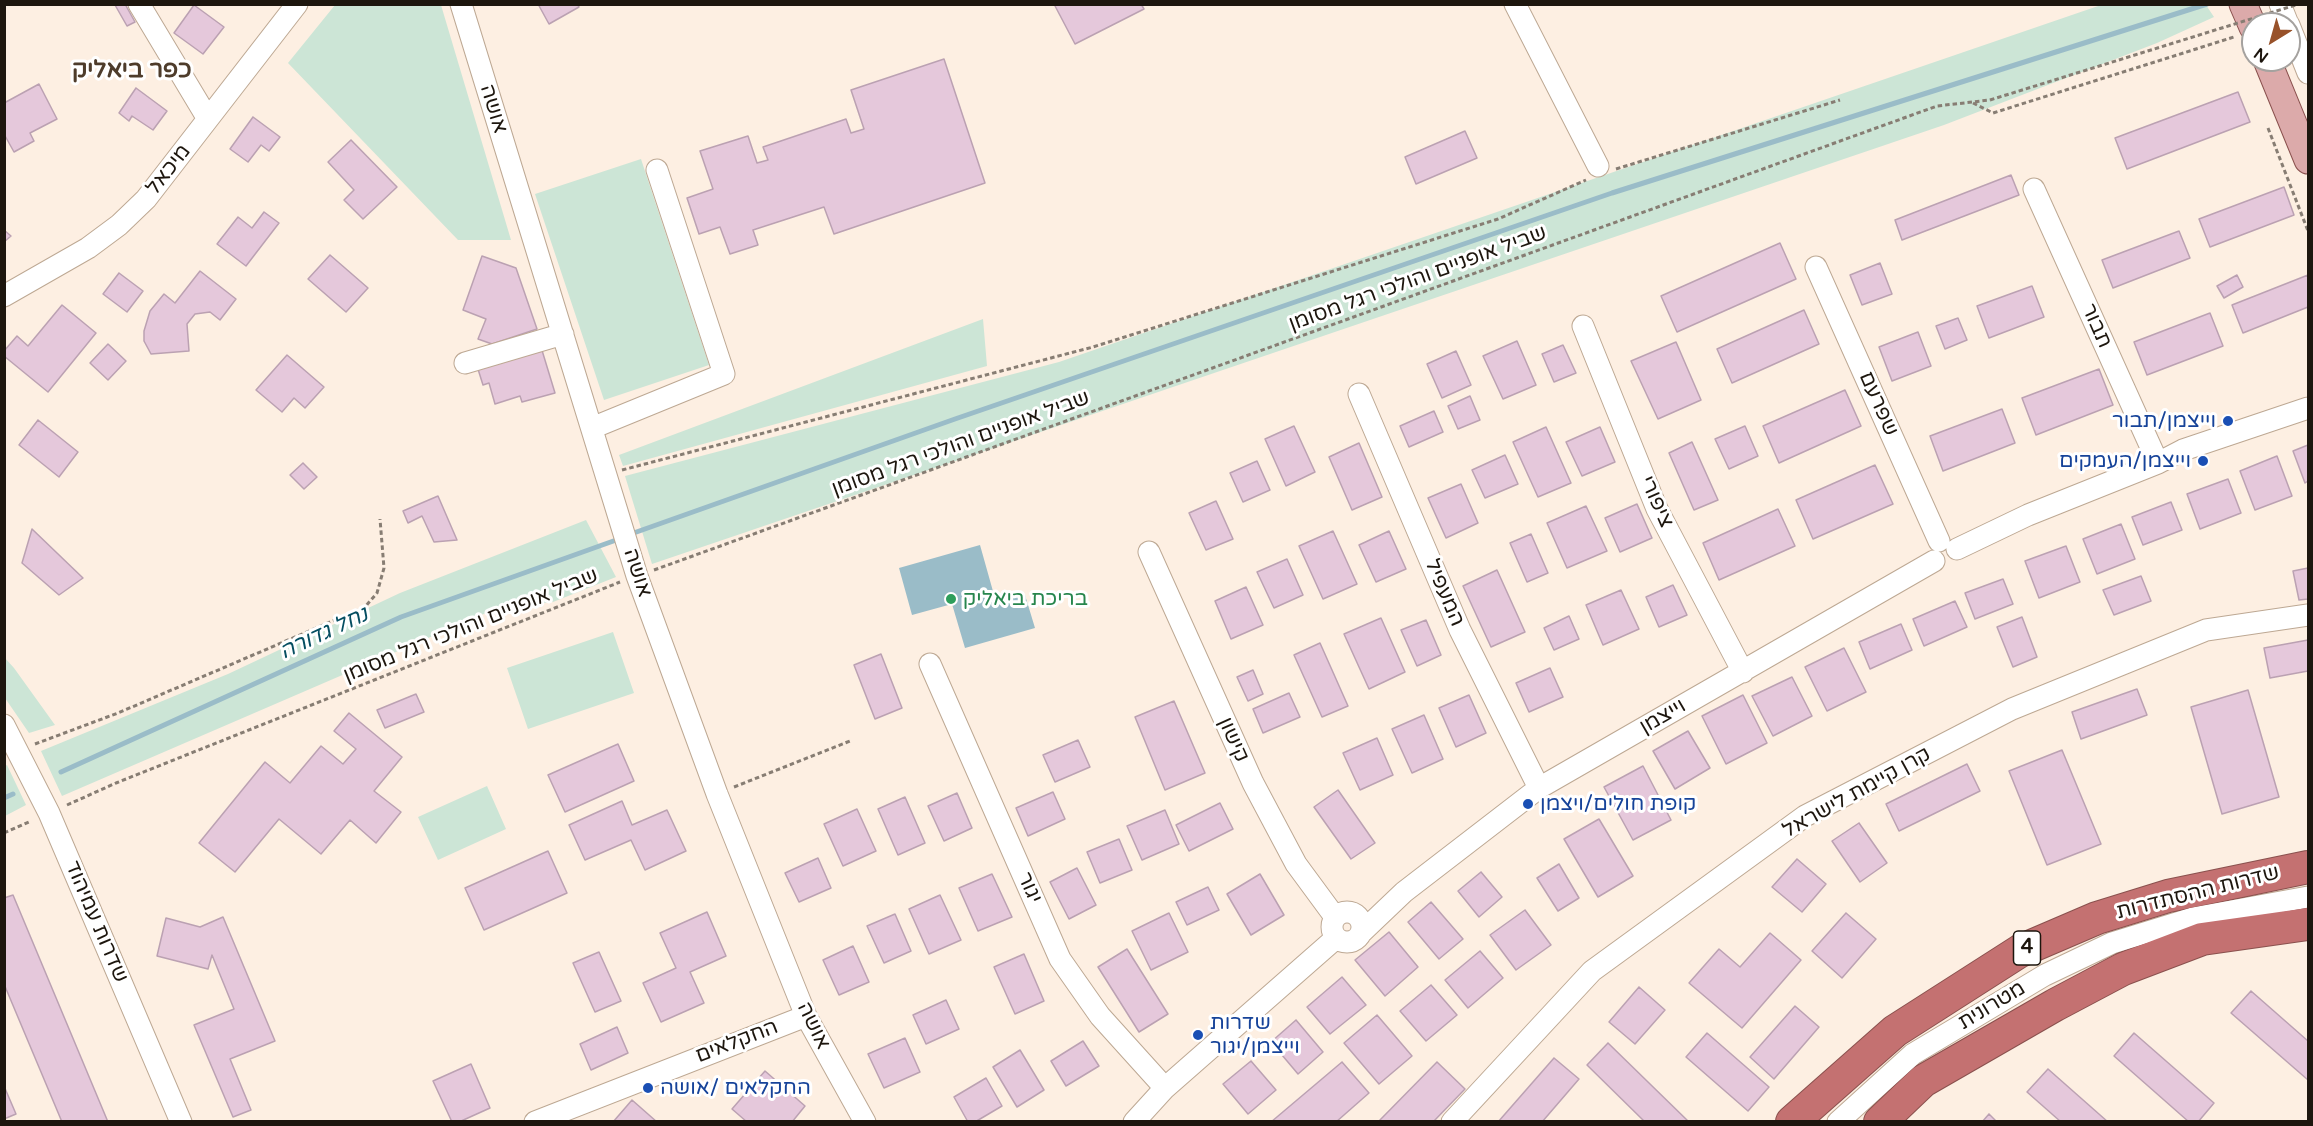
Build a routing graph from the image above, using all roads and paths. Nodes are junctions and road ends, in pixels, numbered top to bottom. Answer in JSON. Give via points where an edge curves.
{"nodes":[{"id":1,"x":139,"y":4,"type":"edge"},
{"id":2,"x":297,"y":4,"type":"edge"},
{"id":3,"x":461,"y":4,"type":"edge"},
{"id":4,"x":1515,"y":4,"type":"edge"},
{"id":5,"x":2299,"y":4,"type":"edge"},
{"id":6,"x":2241,"y":33,"type":"edge"},
{"id":7,"x":2301,"y":55,"type":"edge"},
{"id":8,"x":2272,"y":72,"type":"edge"},
{"id":9,"x":2308,"y":73,"type":"edge"},
{"id":10,"x":1840,"y":100,"type":"dead end"},
{"id":11,"x":1971,"y":102,"type":"junction"},
{"id":12,"x":2285,"y":102,"type":"junction"},
{"id":13,"x":208,"y":119,"type":"junction"},
{"id":14,"x":2308,"y":120,"type":"edge"},
{"id":15,"x":2307,"y":147,"type":"edge"},
{"id":16,"x":1598,"y":166,"type":"junction"},
{"id":17,"x":657,"y":170,"type":"dead end"},
{"id":18,"x":2034,"y":189,"type":"dead end"},
{"id":19,"x":1816,"y":267,"type":"dead end"},
{"id":20,"x":4,"y":296,"type":"edge"},
{"id":21,"x":1583,"y":326,"type":"dead end"},
{"id":22,"x":563,"y":334,"type":"junction"},
{"id":23,"x":465,"y":363,"type":"dead end"},
{"id":24,"x":1359,"y":394,"type":"dead end"},
{"id":25,"x":2308,"y":408,"type":"edge"},
{"id":26,"x":592,"y":428,"type":"junction"},
{"id":27,"x":2158,"y":463,"type":"junction"},
{"id":28,"x":606,"y":474,"type":"junction"},
{"id":29,"x":380,"y":519,"type":"dead end"},
{"id":30,"x":1943,"y":550,"type":"junction"},
{"id":31,"x":1149,"y":552,"type":"dead end"},
{"id":32,"x":637,"y":576,"type":"junction"},
{"id":33,"x":2308,"y":615,"type":"edge"},
{"id":34,"x":930,"y":664,"type":"dead end"},
{"id":35,"x":1743,"y":672,"type":"junction"},
{"id":36,"x":4,"y":725,"type":"edge"},
{"id":37,"x":850,"y":741,"type":"dead end"},
{"id":38,"x":19,"y":750,"type":"junction"},
{"id":39,"x":1539,"y":788,"type":"junction"},
{"id":40,"x":717,"y":794,"type":"junction"},
{"id":41,"x":49,"y":813,"type":"junction"},
{"id":42,"x":4,"y":833,"type":"edge"},
{"id":43,"x":2308,"y":867,"type":"edge"},
{"id":44,"x":1404,"y":892,"type":"junction"},
{"id":45,"x":2308,"y":897,"type":"edge"},
{"id":46,"x":1340,"y":922,"type":"junction"},
{"id":47,"x":2308,"y":924,"type":"edge"},
{"id":48,"x":806,"y":1016,"type":"junction"},
{"id":49,"x":1165,"y":1088,"type":"junction"},
{"id":50,"x":181,"y":1122,"type":"edge"},
{"id":51,"x":535,"y":1122,"type":"edge"},
{"id":52,"x":865,"y":1122,"type":"edge"},
{"id":53,"x":1134,"y":1122,"type":"edge"},
{"id":54,"x":1452,"y":1122,"type":"edge"},
{"id":55,"x":1792,"y":1122,"type":"edge"},
{"id":56,"x":1838,"y":1122,"type":"edge"},
{"id":57,"x":1880,"y":1122,"type":"edge"}],
"edges":[{"from":1,"to":13,"type":"street"},
{"from":2,"to":13,"type":"street","name":"מיכאל"},
{"from":3,"to":22,"type":"street","name":"אושה"},
{"from":4,"to":16,"type":"street"},
{"from":5,"to":11,"type":"path","name":"שביל אופניים והולכי רגל מסומן","bridge":true,"via":[[1990,100]]},
{"from":6,"to":11,"type":"path","via":[[1993,113]]},
{"from":7,"to":9,"type":"street"},
{"from":8,"to":12,"type":"main road"},
{"from":10,"to":16,"type":"path","via":[[1618,169]]},
{"from":11,"to":32,"type":"path","name":"שביל אופניים והולכי רגל מסומן","via":[[1936,106]]},
{"from":12,"to":14,"type":"street"},
{"from":12,"to":15,"type":"main road"},
{"from":13,"to":20,"type":"street","name":"מיכאל","via":[[146,199],[119,225],[55,269]]},
{"from":16,"to":28,"type":"path","via":[[1584,182],[1498,219],[1215,311],[1093,347]]},
{"from":17,"to":26,"type":"street","via":[[724,374]]},
{"from":18,"to":27,"type":"street","name":"תבור"},
{"from":19,"to":30,"type":"street","name":"שפרעם"},
{"from":21,"to":35,"type":"street","name":"ציפורי","via":[[1657,509]]},
{"from":22,"to":23,"type":"street"},
{"from":22,"to":26,"type":"street","name":"אושה"},
{"from":24,"to":39,"type":"street","name":"המעפיל","via":[[1460,630]]},
{"from":25,"to":27,"type":"street","name":"וייצמן","via":[[2183,450]]},
{"from":26,"to":28,"type":"street","name":"אושה"},
{"from":27,"to":30,"type":"street","name":"וייצמן"},
{"from":28,"to":32,"type":"street","name":"אושה"},
{"from":29,"to":38,"type":"path","via":[[384,568],[377,593],[365,607],[118,713]]},
{"from":30,"to":35,"type":"street","name":"וייצמן"},
{"from":31,"to":46,"type":"street","name":"קישון","via":[[1253,783],[1296,864]]},
{"from":32,"to":40,"type":"street","name":"אושה"},
{"from":32,"to":41,"type":"path","name":"שביל אופניים והולכי רגל מסומן"},
{"from":33,"to":54,"type":"street","name":"קרן קיימת לישראל","via":[[2206,630],[2012,709],[1805,816],[1592,970]]},
{"from":34,"to":49,"type":"street","name":"יגור","via":[[1060,958],[1100,1016]]},
{"from":35,"to":39,"type":"street","name":"וייצמן"},
{"from":36,"to":38,"type":"street","name":"שדרות עמיהוד"},
{"from":37,"to":40,"type":"path"},
{"from":38,"to":41,"type":"street","name":"שדרות עמיהוד"},
{"from":39,"to":44,"type":"street","name":"וייצמן"},
{"from":40,"to":48,"type":"street","name":"אושה"},
{"from":41,"to":42,"type":"path","name":"שביל אופניים והולכי רגל מסומן"},
{"from":41,"to":50,"type":"street","name":"שדרות עמיהוד"},
{"from":43,"to":55,"type":"highway","name":"שדרות ההסתדרות","number":"4","via":[[2168,896],[2097,918],[2020,951],[1895,1031]]},
{"from":44,"to":46,"type":"street","name":"וייצמן"},
{"from":44,"to":46,"type":"street","name":"וייצמן","via":[[1351,942]]},
{"from":45,"to":56,"type":"street","name":"מטרונית","via":[[2193,918],[2112,943],[2045,975],[1913,1054]]},
{"from":46,"to":49,"type":"street","name":"וייצמן"},
{"from":47,"to":57,"type":"highway","via":[[2202,939],[2123,969],[1923,1082]]},
{"from":48,"to":51,"type":"street","name":"החקלאים"},
{"from":48,"to":52,"type":"street","name":"אושה"},
{"from":49,"to":53,"type":"street","name":"וייצמן"}]}
